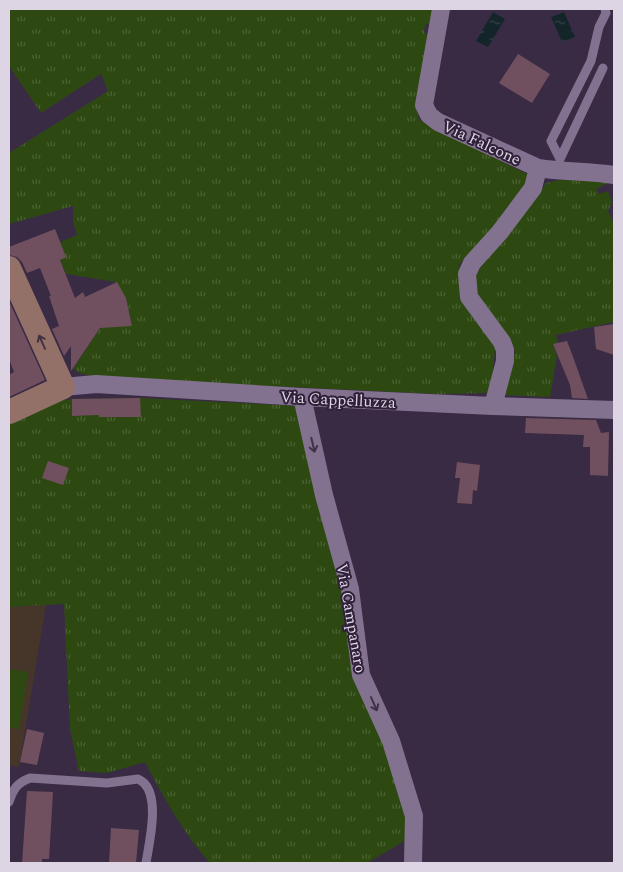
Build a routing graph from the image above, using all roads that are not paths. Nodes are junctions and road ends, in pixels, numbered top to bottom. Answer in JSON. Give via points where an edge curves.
{"nodes":[{"id":1,"x":441,"y":9,"type":"edge"},
{"id":2,"x":605,"y":9,"type":"edge"},
{"id":3,"x":603,"y":68,"type":"dead end"},
{"id":4,"x":538,"y":168,"type":"junction"},
{"id":5,"x":614,"y":175,"type":"edge"},
{"id":6,"x":9,"y":268,"type":"edge"},
{"id":7,"x":63,"y":387,"type":"junction"},
{"id":8,"x":302,"y":397,"type":"junction"},
{"id":9,"x":493,"y":406,"type":"junction"},
{"id":10,"x":614,"y":410,"type":"edge"},
{"id":11,"x":9,"y":412,"type":"edge"},
{"id":12,"x":9,"y":802,"type":"edge"},
{"id":13,"x":146,"y":863,"type":"edge"},
{"id":14,"x":413,"y":863,"type":"edge"}],
"edges":[{"from":1,"to":4,"type":"street","name":"Via Falcone","via":[[424,105],[429,115]]},
{"from":2,"to":3,"type":"lane","via":[[591,61],[551,141],[560,159]]},
{"from":4,"to":5,"type":"street","name":"Via Falcone"},
{"from":4,"to":9,"type":"street","via":[[533,188],[472,263],[467,274],[469,297],[505,350]]},
{"from":7,"to":6,"type":"street","one_way":true},
{"from":7,"to":8,"type":"street","name":"Via Cappelluzza","via":[[96,384]]},
{"from":7,"to":11,"type":"street"},
{"from":8,"to":9,"type":"street","name":"Via Cappelluzza"},
{"from":8,"to":14,"type":"street","name":"Via Campanaro","one_way":true,"via":[[350,589],[361,675],[391,741],[414,816]]},
{"from":9,"to":10,"type":"street","name":"Via Cappelluzza"},
{"from":12,"to":13,"type":"lane","via":[[20,782],[30,778],[107,783],[138,779],[145,784],[153,802]]}]}
